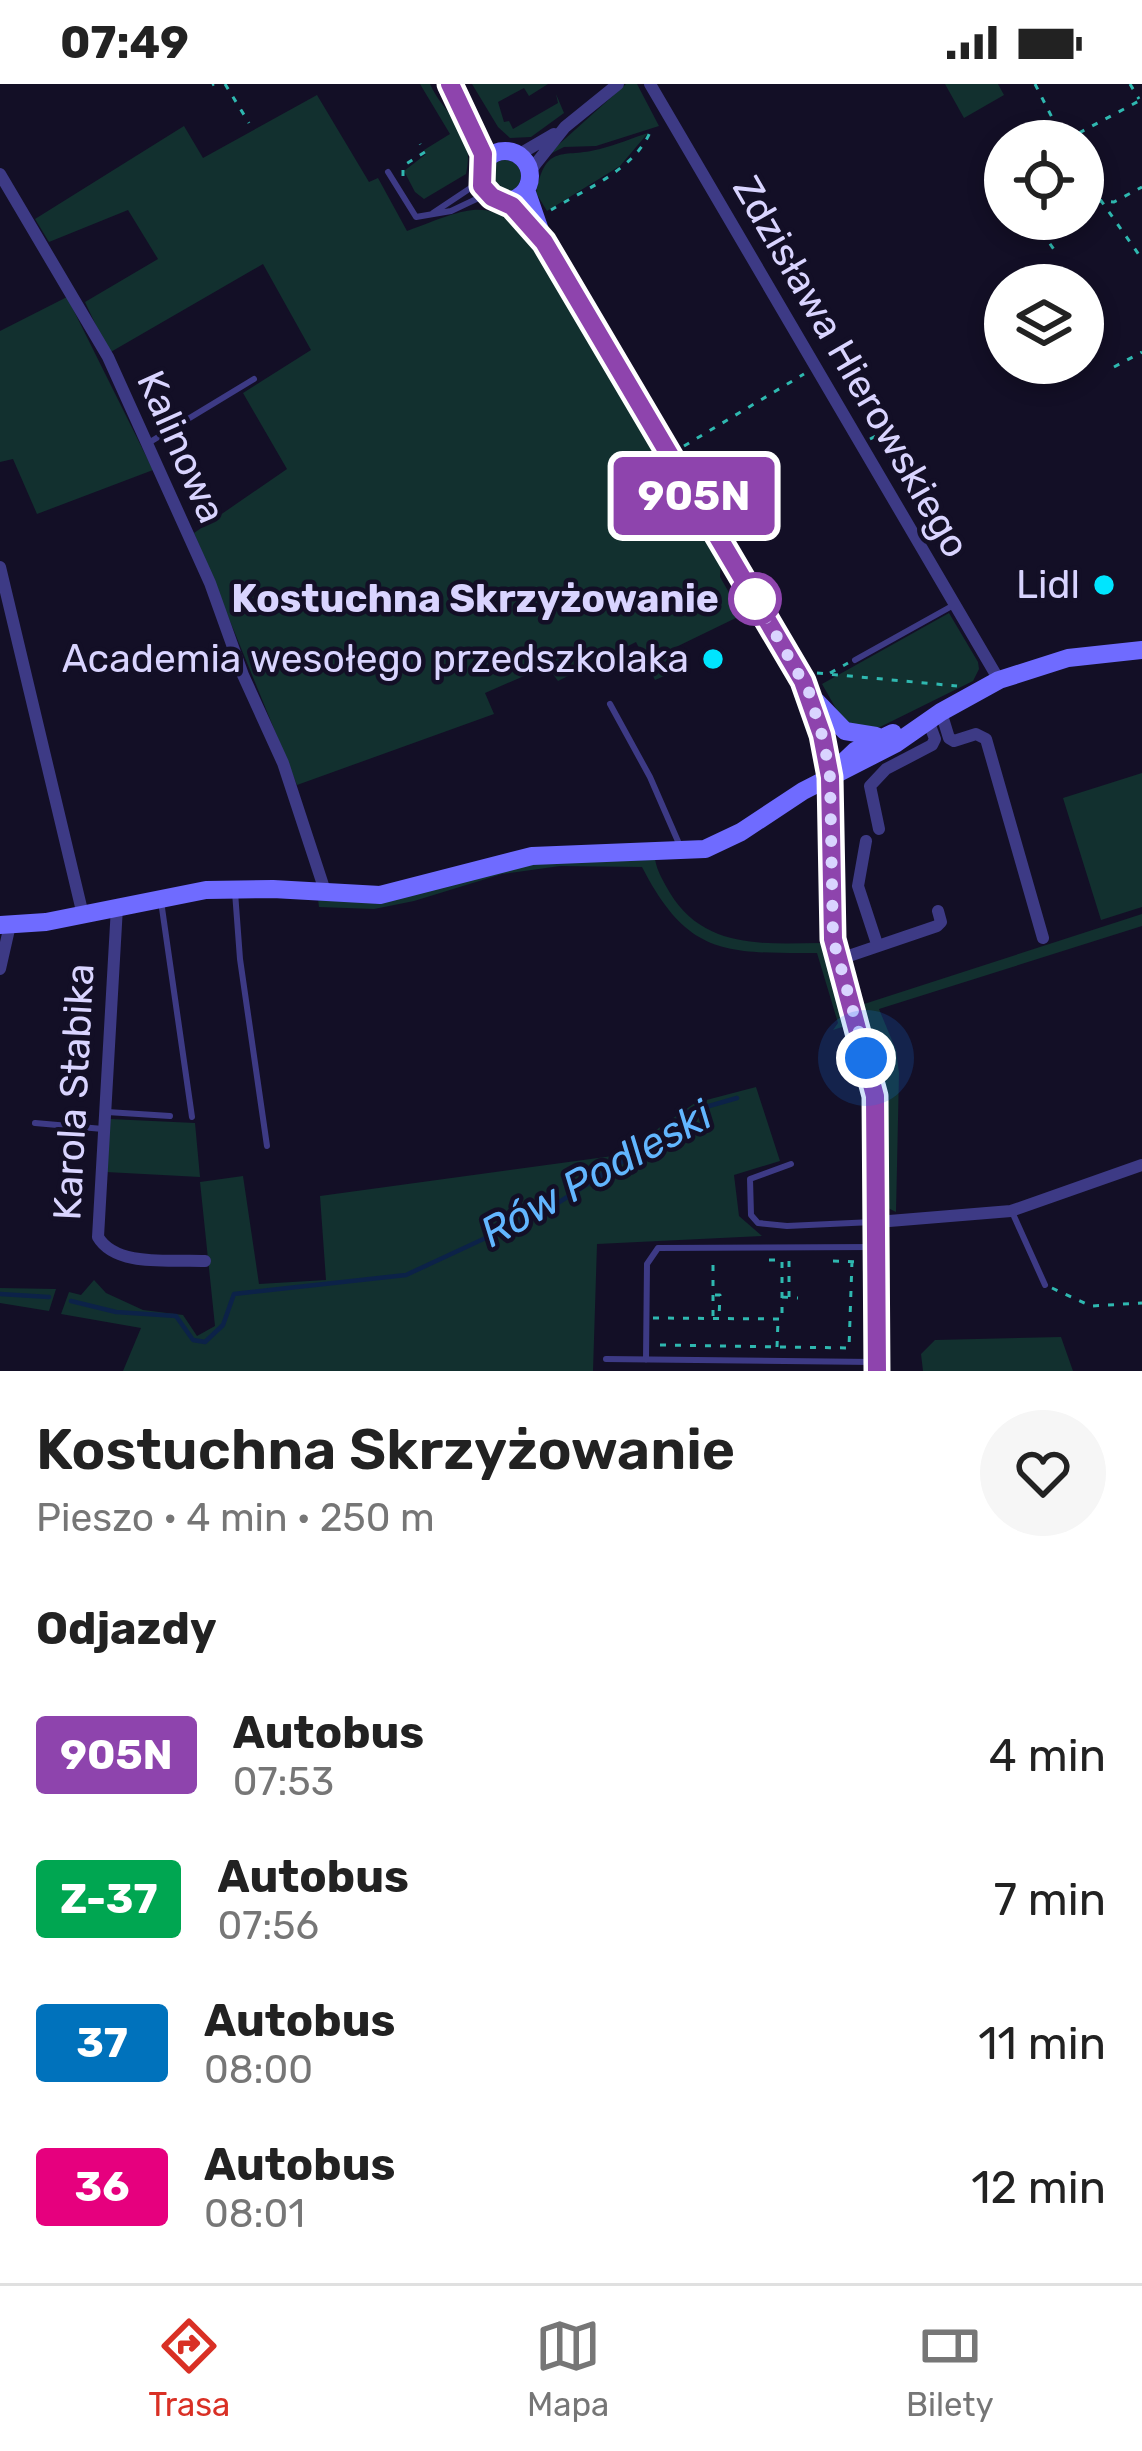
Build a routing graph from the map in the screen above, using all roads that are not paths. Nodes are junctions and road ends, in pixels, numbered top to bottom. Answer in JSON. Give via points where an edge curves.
{"nodes":[{"id":1,"x":618,"y":84,"type":"edge"},
{"id":2,"x":650,"y":84,"type":"edge"},
{"id":3,"x":456,"y":93,"type":"edge"},
{"id":4,"x":565,"y":127,"type":"junction"},
{"id":5,"x":388,"y":172,"type":"dead end"},
{"id":6,"x":0,"y":174,"type":"edge"},
{"id":7,"x":503,"y":183,"type":"junction"},
{"id":8,"x":431,"y":215,"type":"junction"},
{"id":9,"x":254,"y":379,"type":"dead end"},
{"id":10,"x":147,"y":443,"type":"junction"},
{"id":11,"x":0,"y":567,"type":"edge"},
{"id":12,"x":955,"y":604,"type":"junction"},
{"id":13,"x":1142,"y":650,"type":"edge"},
{"id":14,"x":855,"y":660,"type":"road end"},
{"id":15,"x":999,"y":680,"type":"junction"},
{"id":16,"x":809,"y":692,"type":"junction"},
{"id":17,"x":610,"y":704,"type":"dead end"},
{"id":18,"x":930,"y":719,"type":"junction"},
{"id":19,"x":887,"y":735,"type":"junction"},
{"id":20,"x":830,"y":777,"type":"junction"},
{"id":21,"x":879,"y":829,"type":"dead end"},
{"id":22,"x":866,"y":841,"type":"dead end"},
{"id":23,"x":682,"y":852,"type":"junction"},
{"id":24,"x":235,"y":888,"type":"junction"},
{"id":25,"x":326,"y":894,"type":"junction"},
{"id":26,"x":160,"y":897,"type":"junction"},
{"id":27,"x":117,"y":907,"type":"junction"},
{"id":28,"x":938,"y":910,"type":"dead end"},
{"id":29,"x":83,"y":915,"type":"junction"},
{"id":30,"x":5,"y":925,"type":"edge"},
{"id":31,"x":1043,"y":938,"type":"dead end"},
{"id":32,"x":877,"y":944,"type":"junction"},
{"id":33,"x":837,"y":960,"type":"junction"},
{"id":34,"x":0,"y":969,"type":"edge"},
{"id":35,"x":104,"y":1112,"type":"junction"},
{"id":36,"x":170,"y":1116,"type":"dead end"},
{"id":37,"x":193,"y":1117,"type":"dead end"},
{"id":38,"x":35,"y":1123,"type":"dead end"},
{"id":39,"x":103,"y":1129,"type":"junction"},
{"id":40,"x":267,"y":1146,"type":"dead end"},
{"id":41,"x":791,"y":1164,"type":"dead end"},
{"id":42,"x":1142,"y":1165,"type":"edge"},
{"id":43,"x":1011,"y":1211,"type":"junction"},
{"id":44,"x":877,"y":1222,"type":"junction"},
{"id":45,"x":873,"y":1254,"type":"junction"},
{"id":46,"x":205,"y":1261,"type":"dead end"},
{"id":47,"x":1045,"y":1285,"type":"road end"},
{"id":48,"x":606,"y":1359,"type":"dead end"},
{"id":49,"x":646,"y":1360,"type":"junction"},
{"id":50,"x":877,"y":1367,"type":"edge"}],
"edges":[{"from":1,"to":4,"type":"street"},
{"from":2,"to":12,"type":"street","name":"Zdzisława Hierowskiego"},
{"from":3,"to":7,"type":"street"},
{"from":4,"to":7,"type":"street"},
{"from":4,"to":7,"type":"street"},
{"from":5,"to":8,"type":"lane","via":[[412,214]]},
{"from":6,"to":10,"type":"street","name":"Kalinowa","via":[[108,357]]},
{"from":7,"to":8,"type":"lane"},
{"from":7,"to":8,"type":"lane"},
{"from":7,"to":16,"type":"street"},
{"from":9,"to":10,"type":"lane"},
{"from":10,"to":25,"type":"street","name":"Kalinowa","via":[[283,763]]},
{"from":11,"to":29,"type":"street"},
{"from":12,"to":14,"type":"lane"},
{"from":12,"to":15,"type":"street","name":"Zdzisława Hierowskiego"},
{"from":13,"to":15,"type":"street","via":[[1068,658]]},
{"from":15,"to":18,"type":"street"},
{"from":16,"to":19,"type":"street","via":[[845,731]]},
{"from":16,"to":20,"type":"street"},
{"from":17,"to":23,"type":"lane"},
{"from":18,"to":19,"type":"street"},
{"from":18,"to":20,"type":"street"},
{"from":18,"to":21,"type":"street","via":[[932,745],[870,786]]},
{"from":18,"to":31,"type":"street","via":[[954,741],[986,739]]},
{"from":19,"to":20,"type":"street","via":[[855,751]]},
{"from":20,"to":23,"type":"street","name":"Karola Stabika","via":[[722,843]]},
{"from":20,"to":33,"type":"street"},
{"from":22,"to":32,"type":"street","via":[[858,886]]},
{"from":23,"to":25,"type":"street","name":"Karola Stabika","via":[[532,856],[395,893]]},
{"from":24,"to":25,"type":"street","name":"Karola Stabika"},
{"from":24,"to":26,"type":"street","name":"Karola Stabika"},
{"from":24,"to":40,"type":"lane"},
{"from":26,"to":27,"type":"street","name":"Karola Stabika"},
{"from":26,"to":37,"type":"lane"},
{"from":27,"to":29,"type":"street","name":"Karola Stabika"},
{"from":27,"to":35,"type":"street","name":"Karola Stabika"},
{"from":28,"to":32,"type":"street","via":[[937,926]]},
{"from":29,"to":30,"type":"street","name":"Karola Stabika"},
{"from":30,"to":34,"type":"street"},
{"from":32,"to":33,"type":"street"},
{"from":33,"to":44,"type":"street","via":[[875,1096]]},
{"from":35,"to":36,"type":"lane"},
{"from":35,"to":39,"type":"street","name":"Karola Stabika"},
{"from":38,"to":39,"type":"lane"},
{"from":39,"to":46,"type":"street","name":"Karola Stabika","via":[[106,1249]]},
{"from":41,"to":44,"type":"lane","via":[[750,1179],[758,1223]]},
{"from":42,"to":43,"type":"street"},
{"from":43,"to":44,"type":"street"},
{"from":43,"to":47,"type":"lane"},
{"from":44,"to":45,"type":"street"},
{"from":45,"to":49,"type":"lane","via":[[658,1248],[647,1264]]},
{"from":45,"to":50,"type":"street"},
{"from":48,"to":49,"type":"lane"},
{"from":49,"to":50,"type":"lane"}]}
